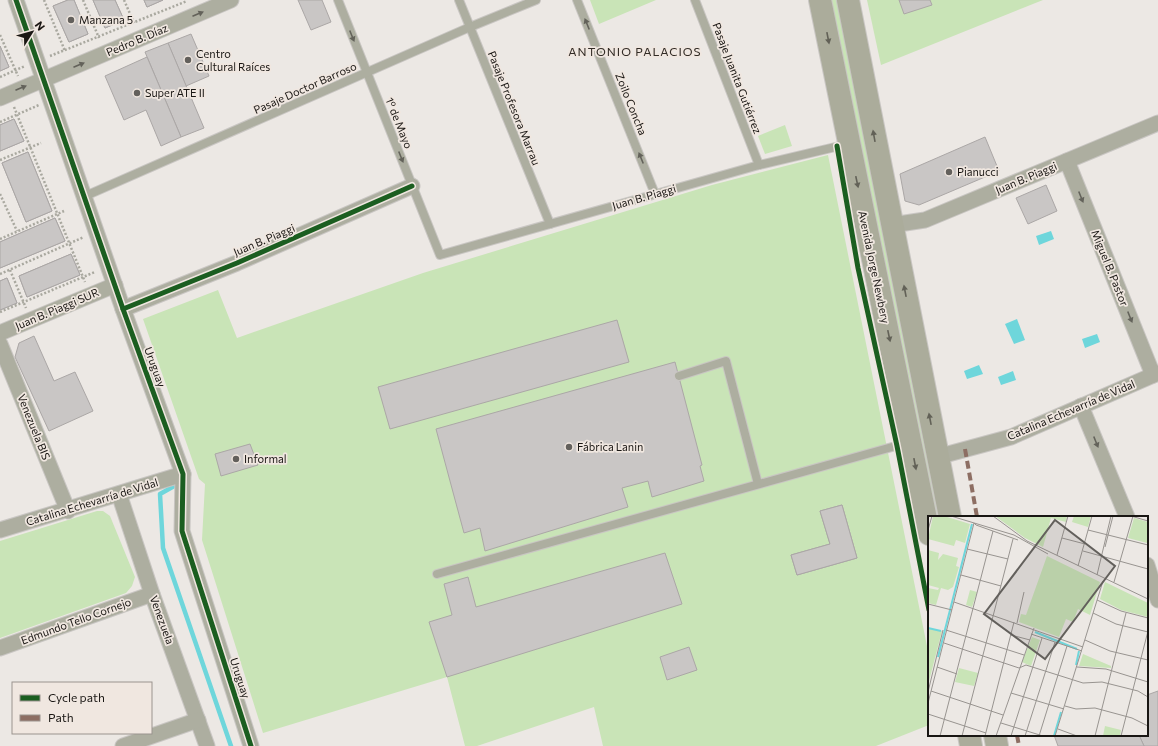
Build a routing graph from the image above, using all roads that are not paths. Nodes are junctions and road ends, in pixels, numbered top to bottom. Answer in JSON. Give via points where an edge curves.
{"nodes":[{"id":1,"x":16,"y":0,"type":"edge"},
{"id":2,"x":231,"y":0,"type":"edge"},
{"id":3,"x":338,"y":0,"type":"edge"},
{"id":4,"x":459,"y":0,"type":"edge"},
{"id":5,"x":536,"y":0,"type":"edge"},
{"id":6,"x":577,"y":0,"type":"edge"},
{"id":7,"x":695,"y":0,"type":"edge"},
{"id":8,"x":820,"y":0,"type":"edge"},
{"id":9,"x":848,"y":0,"type":"edge"},
{"id":10,"x":470,"y":27,"type":"junction"},
{"id":11,"x":367,"y":72,"type":"junction"},
{"id":12,"x":43,"y":80,"type":"junction"},
{"id":13,"x":0,"y":98,"type":"edge"},
{"id":14,"x":1158,"y":123,"type":"edge"},
{"id":15,"x":849,"y":144,"type":"junction"},
{"id":16,"x":1067,"y":161,"type":"junction"},
{"id":17,"x":759,"y":165,"type":"junction"},
{"id":18,"x":412,"y":186,"type":"junction"},
{"id":19,"x":655,"y":194,"type":"junction"},
{"id":20,"x":83,"y":197,"type":"junction"},
{"id":21,"x":550,"y":224,"type":"junction"},
{"id":22,"x":892,"y":225,"type":"junction"},
{"id":23,"x":440,"y":255,"type":"joint"},
{"id":24,"x":115,"y":285,"type":"junction"},
{"id":25,"x":123,"y":310,"type":"junction"},
{"id":26,"x":0,"y":333,"type":"edge"},
{"id":27,"x":0,"y":344,"type":"edge"},
{"id":28,"x":1156,"y":374,"type":"edge"},
{"id":29,"x":679,"y":376,"type":"dead end"},
{"id":30,"x":1081,"y":406,"type":"junction"},
{"id":31,"x":911,"y":442,"type":"junction"},
{"id":32,"x":938,"y":457,"type":"junction"},
{"id":33,"x":183,"y":474,"type":"junction"},
{"id":34,"x":758,"y":484,"type":"junction"},
{"id":35,"x":119,"y":494,"type":"junction"},
{"id":36,"x":68,"y":510,"type":"junction"},
{"id":37,"x":950,"y":516,"type":"edge"},
{"id":38,"x":1127,"y":516,"type":"edge"},
{"id":39,"x":928,"y":529,"type":"edge"},
{"id":40,"x":0,"y":530,"type":"edge"},
{"id":41,"x":437,"y":574,"type":"dead end"},
{"id":42,"x":1151,"y":575,"type":"edge"},
{"id":43,"x":152,"y":594,"type":"junction"},
{"id":44,"x":1155,"y":597,"type":"edge"},
{"id":45,"x":0,"y":648,"type":"edge"},
{"id":46,"x":198,"y":720,"type":"junction"},
{"id":47,"x":995,"y":736,"type":"edge"},
{"id":48,"x":123,"y":746,"type":"edge"},
{"id":49,"x":207,"y":746,"type":"edge"},
{"id":50,"x":251,"y":746,"type":"edge"},
{"id":51,"x":997,"y":746,"type":"edge"}],
"edges":[{"from":1,"to":12,"type":"street","name":"Uruguay"},
{"from":12,"to":2,"type":"street","name":"Pedro B. Díaz","one_way":true},
{"from":3,"to":11,"type":"lane","name":"1º de Mayo","one_way":true},
{"from":4,"to":10,"type":"lane","name":"Pasaje Profesora Marrau"},
{"from":5,"to":10,"type":"lane","name":"Pasaje Doctor Barroso"},
{"from":19,"to":6,"type":"lane","name":"Zoilo Concha","one_way":true},
{"from":7,"to":17,"type":"lane","name":"Pasaje Juanita Gutiérrez"},
{"from":8,"to":15,"type":"main road","name":"Avenida Jorge Newbery","one_way":true},
{"from":22,"to":9,"type":"main road","one_way":true},
{"from":10,"to":11,"type":"lane","name":"Pasaje Doctor Barroso"},
{"from":10,"to":21,"type":"lane","name":"Pasaje Profesora Marrau"},
{"from":11,"to":18,"type":"lane","name":"1º de Mayo","one_way":true},
{"from":11,"to":20,"type":"lane","name":"Pasaje Doctor Barroso"},
{"from":13,"to":12,"type":"street","name":"Pedro B. Díaz","one_way":true},
{"from":12,"to":20,"type":"street","name":"Uruguay"},
{"from":14,"to":16,"type":"street","name":"Juan B. Piaggi"},
{"from":15,"to":17,"type":"lane","name":"Juan B. Piaggi"},
{"from":15,"to":31,"type":"main road","name":"Avenida Jorge Newbery","one_way":true},
{"from":16,"to":22,"type":"street","name":"Juan B. Piaggi","via":[[925,220]]},
{"from":16,"to":28,"type":"street","name":"Miguel B. Pastor","one_way":true},
{"from":17,"to":19,"type":"lane","name":"Juan B. Piaggi"},
{"from":18,"to":23,"type":"lane","name":"1º de Mayo"},
{"from":18,"to":25,"type":"street","name":"Juan B. Piaggi"},
{"from":19,"to":21,"type":"lane","name":"Juan B. Piaggi"},
{"from":20,"to":24,"type":"street","name":"Uruguay"},
{"from":21,"to":23,"type":"lane","name":"Juan B. Piaggi"},
{"from":32,"to":22,"type":"main road","one_way":true},
{"from":24,"to":25,"type":"street","name":"Uruguay"},
{"from":24,"to":26,"type":"street","name":"Juan B. Piaggi SUR"},
{"from":25,"to":33,"type":"street","name":"Uruguay"},
{"from":27,"to":36,"type":"street","name":"Venezuela BIS"},
{"from":28,"to":30,"type":"street","name":"Catalina Echevarría de Vidal"},
{"from":29,"to":34,"type":"lane","via":[[726,362]]},
{"from":30,"to":32,"type":"street","name":"Catalina Echevarría de Vidal","via":[[1011,437]]},
{"from":30,"to":38,"type":"street","one_way":true},
{"from":31,"to":34,"type":"lane"},
{"from":31,"to":39,"type":"main road","name":"Avenida Jorge Newbery","one_way":true},
{"from":32,"to":37,"type":"main road"},
{"from":33,"to":35,"type":"street","name":"Catalina Echevarría de Vidal"},
{"from":33,"to":50,"type":"street","name":"Uruguay","via":[[182,531]]},
{"from":34,"to":41,"type":"lane"},
{"from":35,"to":36,"type":"street","name":"Catalina Echevarría de Vidal"},
{"from":35,"to":43,"type":"street","name":"Venezuela"},
{"from":36,"to":40,"type":"street","name":"Catalina Echevarría de Vidal"},
{"from":42,"to":44,"type":"street"},
{"from":43,"to":45,"type":"street","name":"Edmundo Tello Cornejo"},
{"from":43,"to":46,"type":"street","name":"Venezuela"},
{"from":46,"to":48,"type":"street"},
{"from":46,"to":49,"type":"street","name":"Venezuela"},
{"from":47,"to":51,"type":"main road"}]}
